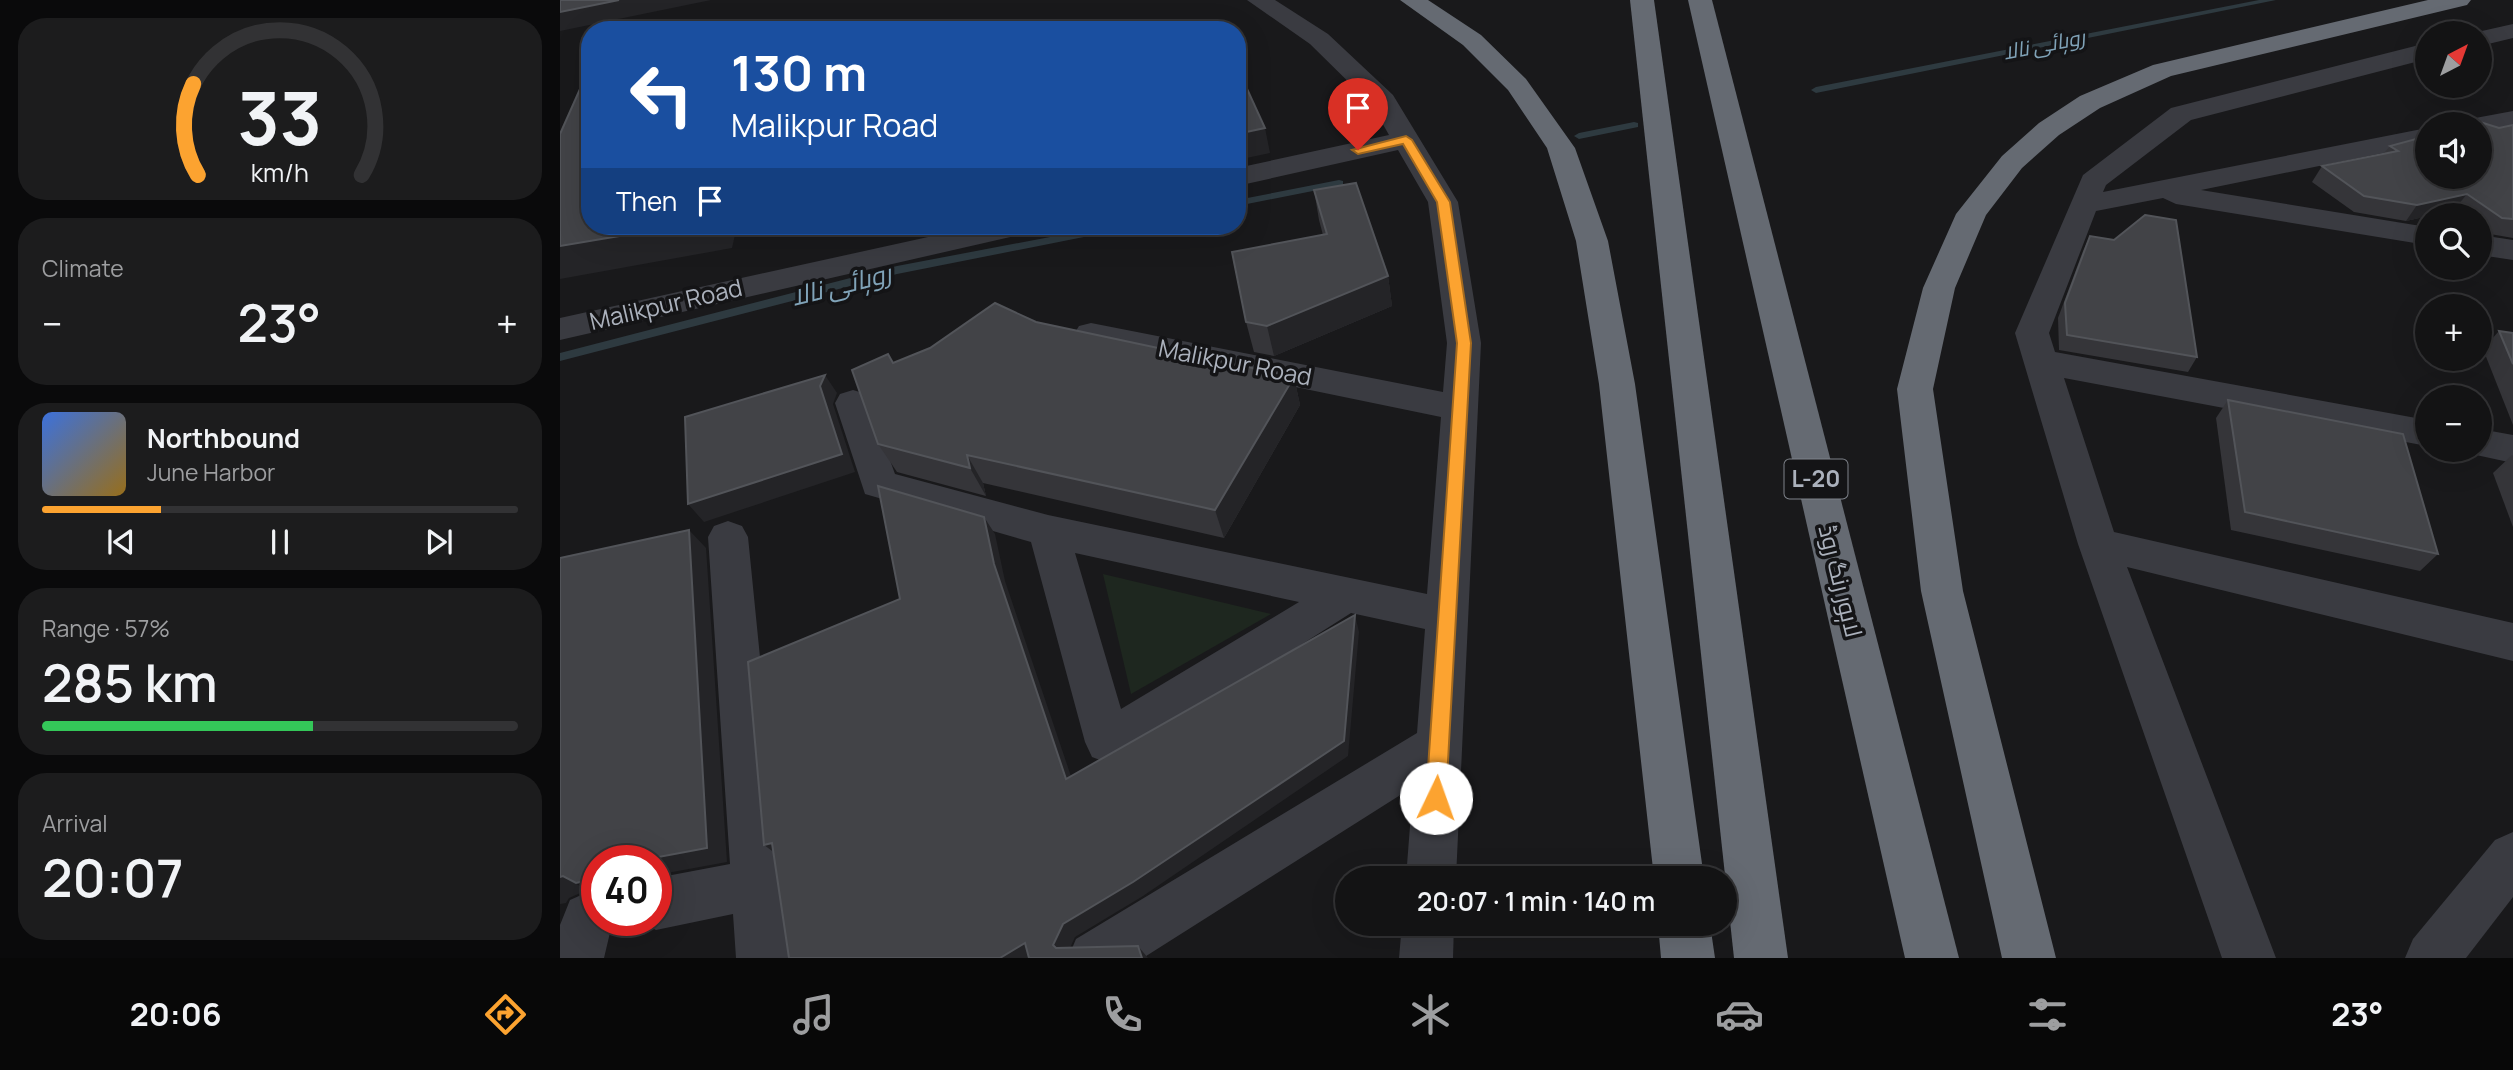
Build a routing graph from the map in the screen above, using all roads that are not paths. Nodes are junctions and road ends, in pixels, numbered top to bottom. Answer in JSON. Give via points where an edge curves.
{"nodes":[{"id":1,"x":1259,"y":0,"type":"edge"},
{"id":2,"x":1412,"y":0,"type":"edge"},
{"id":3,"x":1642,"y":0,"type":"edge"},
{"id":4,"x":1700,"y":0,"type":"edge"},
{"id":5,"x":2459,"y":0,"type":"edge"},
{"id":6,"x":2513,"y":31,"type":"edge"},
{"id":7,"x":2492,"y":36,"type":"edge"},
{"id":8,"x":2415,"y":54,"type":"edge"},
{"id":9,"x":2513,"y":119,"type":"edge"},
{"id":10,"x":2492,"y":123,"type":"edge"},
{"id":11,"x":2415,"y":138,"type":"edge"},
{"id":12,"x":1406,"y":140,"type":"junction"},
{"id":13,"x":1246,"y":175,"type":"edge"},
{"id":14,"x":2153,"y":191,"type":"junction"},
{"id":15,"x":2083,"y":205,"type":"junction"},
{"id":16,"x":2415,"y":234,"type":"edge"},
{"id":17,"x":979,"y":235,"type":"edge"},
{"id":18,"x":2492,"y":247,"type":"edge"},
{"id":19,"x":2513,"y":250,"type":"edge"},
{"id":20,"x":560,"y":329,"type":"edge"},
{"id":21,"x":1066,"y":329,"type":"edge"},
{"id":22,"x":2042,"y":362,"type":"junction"},
{"id":23,"x":853,"y":403,"type":"edge"},
{"id":24,"x":1459,"y":408,"type":"junction"},
{"id":25,"x":2415,"y":431,"type":"edge"},
{"id":26,"x":2492,"y":445,"type":"edge"},
{"id":27,"x":2513,"y":449,"type":"edge"},
{"id":28,"x":1048,"y":531,"type":"junction"},
{"id":29,"x":728,"y":537,"type":"dead end"},
{"id":30,"x":2098,"y":544,"type":"junction"},
{"id":31,"x":1345,"y":595,"type":"junction"},
{"id":32,"x":1447,"y":616,"type":"junction"},
{"id":33,"x":2513,"y":642,"type":"edge"},
{"id":34,"x":1439,"y":745,"type":"junction"},
{"id":35,"x":2513,"y":857,"type":"edge"},
{"id":36,"x":1432,"y":866,"type":"edge"},
{"id":37,"x":1677,"y":866,"type":"edge"},
{"id":38,"x":757,"y":884,"type":"junction"},
{"id":39,"x":672,"y":901,"type":"edge"},
{"id":40,"x":1427,"y":936,"type":"edge"},
{"id":41,"x":1685,"y":936,"type":"edge"},
{"id":42,"x":763,"y":958,"type":"edge"},
{"id":43,"x":1096,"y":958,"type":"edge"},
{"id":44,"x":1426,"y":958,"type":"edge"},
{"id":45,"x":1688,"y":958,"type":"edge"},
{"id":46,"x":1761,"y":958,"type":"edge"},
{"id":47,"x":1932,"y":958,"type":"edge"},
{"id":48,"x":2029,"y":958,"type":"edge"},
{"id":49,"x":2249,"y":958,"type":"edge"},
{"id":50,"x":2432,"y":958,"type":"edge"}],
"edges":[{"from":1,"to":12,"type":"street","via":[[1319,38],[1383,101]]},
{"from":2,"to":37,"type":"highway","via":[[1472,40],[1517,85],[1561,148],[1592,242],[1617,384]]},
{"from":3,"to":46,"type":"highway"},
{"from":4,"to":47,"type":"highway","name":"لاہور رنگ روڈ","number":"L-20"},
{"from":5,"to":48,"type":"highway","via":[[2162,70],[2090,102],[2049,128],[2012,162],[1971,214],[1939,288],[1915,389],[1942,591]]},
{"from":6,"to":7,"type":"street"},
{"from":8,"to":15,"type":"street","via":[[2181,114],[2093,181]]},
{"from":9,"to":10,"type":"street"},
{"from":11,"to":14,"type":"street"},
{"from":12,"to":13,"type":"street"},
{"from":12,"to":24,"type":"street","via":[[1443,202],[1464,343]]},
{"from":14,"to":15,"type":"street"},
{"from":14,"to":16,"type":"street"},
{"from":15,"to":22,"type":"street","via":[[2032,332]]},
{"from":17,"to":20,"type":"street","name":"Malikpur Road"},
{"from":18,"to":19,"type":"street"},
{"from":21,"to":24,"type":"street","name":"Malikpur Road"},
{"from":22,"to":25,"type":"street"},
{"from":22,"to":30,"type":"street"},
{"from":23,"to":28,"type":"street","via":[[879,484]]},
{"from":24,"to":32,"type":"street"},
{"from":26,"to":27,"type":"street"},
{"from":28,"to":31,"type":"street"},
{"from":28,"to":31,"type":"street","via":[[1108,742]]},
{"from":29,"to":38,"type":"street"},
{"from":30,"to":33,"type":"street"},
{"from":30,"to":49,"type":"street"},
{"from":31,"to":32,"type":"street"},
{"from":32,"to":34,"type":"street"},
{"from":34,"to":36,"type":"street"},
{"from":34,"to":43,"type":"street"},
{"from":35,"to":50,"type":"street"},
{"from":38,"to":39,"type":"street"},
{"from":38,"to":42,"type":"street"},
{"from":40,"to":44,"type":"street"},
{"from":41,"to":45,"type":"highway"}]}
